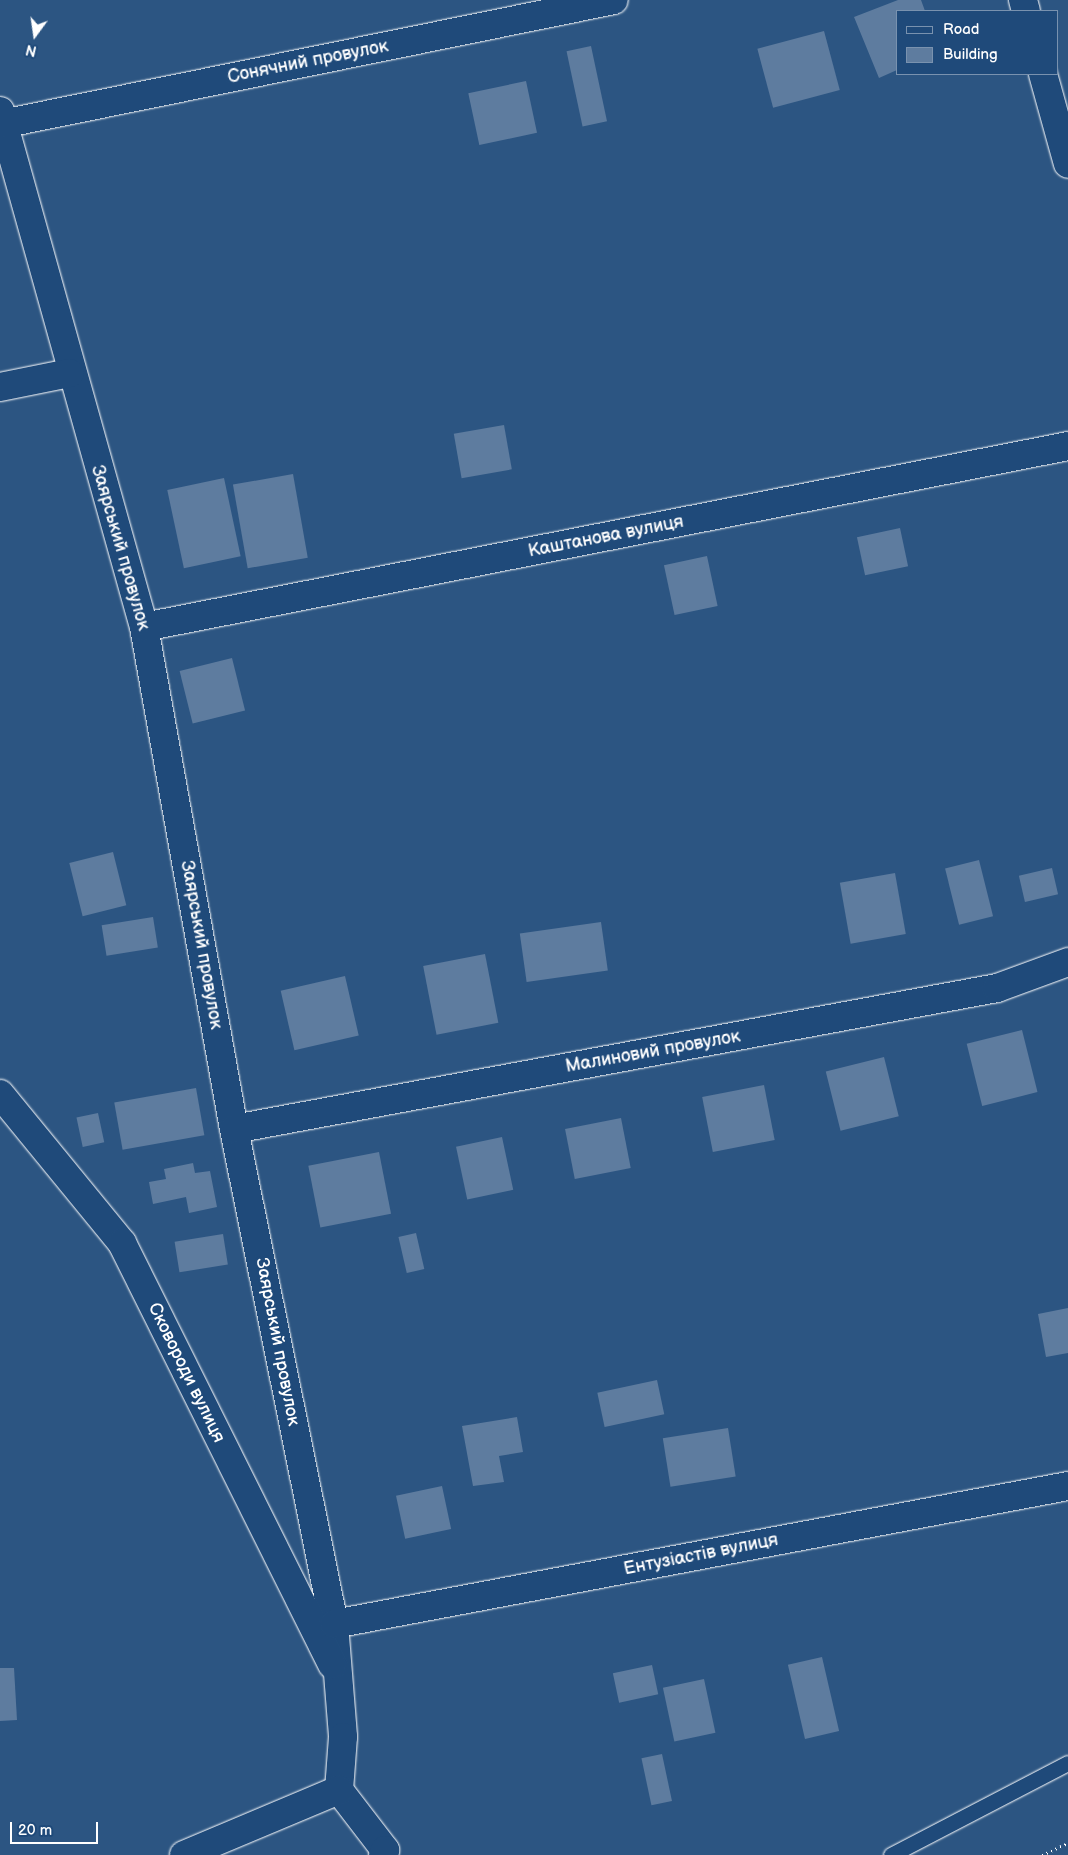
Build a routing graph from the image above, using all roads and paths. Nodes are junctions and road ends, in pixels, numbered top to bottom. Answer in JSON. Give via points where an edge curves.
{"nodes":[{"id":1,"x":614,"y":0,"type":"edge"},
{"id":2,"x":1043,"y":75,"type":"edge"},
{"id":3,"x":1,"y":118,"type":"edge"},
{"id":4,"x":1068,"y":164,"type":"edge"},
{"id":5,"x":70,"y":373,"type":"junction"},
{"id":6,"x":0,"y":387,"type":"edge"},
{"id":7,"x":1068,"y":446,"type":"edge"},
{"id":8,"x":144,"y":627,"type":"junction"},
{"id":9,"x":1068,"y":962,"type":"edge"},
{"id":10,"x":0,"y":1094,"type":"edge"},
{"id":11,"x":234,"y":1129,"type":"junction"},
{"id":12,"x":1068,"y":1486,"type":"edge"},
{"id":13,"x":334,"y":1624,"type":"junction"},
{"id":14,"x":337,"y":1675,"type":"junction"},
{"id":15,"x":1068,"y":1763,"type":"edge"},
{"id":16,"x":339,"y":1790,"type":"junction"},
{"id":17,"x":1068,"y":1843,"type":"edge"},
{"id":18,"x":184,"y":1855,"type":"edge"},
{"id":19,"x":383,"y":1855,"type":"edge"},
{"id":20,"x":891,"y":1855,"type":"edge"},
{"id":21,"x":1042,"y":1855,"type":"edge"}],
"edges":[{"from":1,"to":3,"type":"street","name":"Сонячний провулок"},
{"from":2,"to":4,"type":"street"},
{"from":3,"to":5,"type":"street","name":"Заярський провулок"},
{"from":5,"to":6,"type":"street"},
{"from":5,"to":8,"type":"street","name":"Заярський провулок"},
{"from":7,"to":8,"type":"street","name":"Каштанова вулиця"},
{"from":8,"to":11,"type":"street","name":"Заярський провулок"},
{"from":9,"to":11,"type":"street","name":"Малиновий провулок","via":[[997,988]]},
{"from":10,"to":14,"type":"street","name":"Сковороди вулиця","via":[[122,1243]]},
{"from":11,"to":13,"type":"street","name":"Заярський провулок"},
{"from":12,"to":13,"type":"street","name":"Ентузіастів вулиця"},
{"from":13,"to":14,"type":"street","name":"Заярський провулок"},
{"from":14,"to":16,"type":"street","name":"Заярський провулок","via":[[343,1737]]},
{"from":15,"to":20,"type":"lane"},
{"from":16,"to":18,"type":"street"},
{"from":16,"to":19,"type":"street","via":[[385,1850]]},
{"from":17,"to":21,"type":"path"}]}
